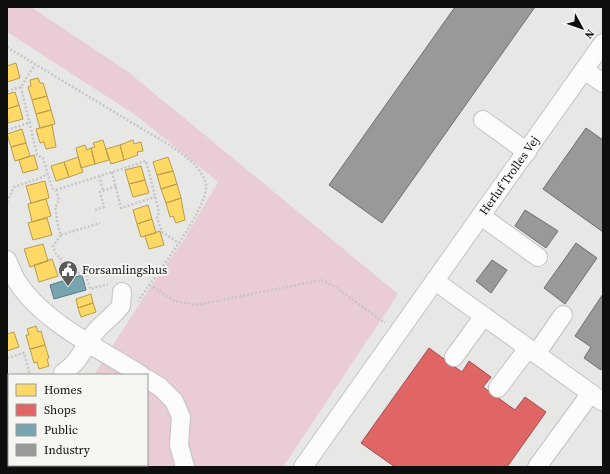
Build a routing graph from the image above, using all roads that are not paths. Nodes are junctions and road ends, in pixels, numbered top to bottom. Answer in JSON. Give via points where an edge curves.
{"nodes":[{"id":1,"x":603,"y":43,"type":"edge"},
{"id":2,"x":584,"y":70,"type":"junction"},
{"id":3,"x":603,"y":83,"type":"edge"},
{"id":4,"x":483,"y":120,"type":"dead end"},
{"id":5,"x":527,"y":152,"type":"junction"},
{"id":6,"x":481,"y":216,"type":"junction"},
{"id":7,"x":538,"y":257,"type":"dead end"},
{"id":8,"x":7,"y":260,"type":"edge"},
{"id":9,"x":435,"y":281,"type":"junction"},
{"id":10,"x":116,"y":288,"type":"road end"},
{"id":11,"x":563,"y":315,"type":"dead end"},
{"id":12,"x":484,"y":316,"type":"junction"},
{"id":13,"x":87,"y":342,"type":"junction"},
{"id":14,"x":532,"y":351,"type":"junction"},
{"id":15,"x":454,"y":357,"type":"dead end"},
{"id":16,"x":64,"y":373,"type":"dead end"},
{"id":17,"x":139,"y":374,"type":"edge"},
{"id":18,"x":148,"y":380,"type":"edge"},
{"id":19,"x":498,"y":388,"type":"dead end"},
{"id":20,"x":597,"y":397,"type":"edge"},
{"id":21,"x":185,"y":467,"type":"edge"},
{"id":22,"x":303,"y":467,"type":"edge"},
{"id":23,"x":537,"y":467,"type":"edge"}],
"edges":[{"from":1,"to":2,"type":"street","name":"Herluf Trolles Vej"},
{"from":2,"to":3,"type":"street"},
{"from":2,"to":5,"type":"street","name":"Herluf Trolles Vej"},
{"from":4,"to":5,"type":"street"},
{"from":5,"to":6,"type":"street","name":"Herluf Trolles Vej"},
{"from":6,"to":7,"type":"street"},
{"from":6,"to":9,"type":"street","name":"Herluf Trolles Vej"},
{"from":8,"to":13,"type":"street","via":[[16,280],[28,295],[51,317]]},
{"from":9,"to":12,"type":"street"},
{"from":9,"to":22,"type":"street","name":"Herluf Trolles Vej"},
{"from":10,"to":13,"type":"street","via":[[121,306]]},
{"from":11,"to":14,"type":"street"},
{"from":12,"to":14,"type":"street"},
{"from":12,"to":15,"type":"street"},
{"from":13,"to":16,"type":"street","via":[[75,365]]},
{"from":13,"to":17,"type":"street"},
{"from":14,"to":19,"type":"street"},
{"from":14,"to":20,"type":"street"},
{"from":18,"to":21,"type":"street","via":[[174,401],[181,417],[179,445]]},
{"from":20,"to":23,"type":"street"}]}
